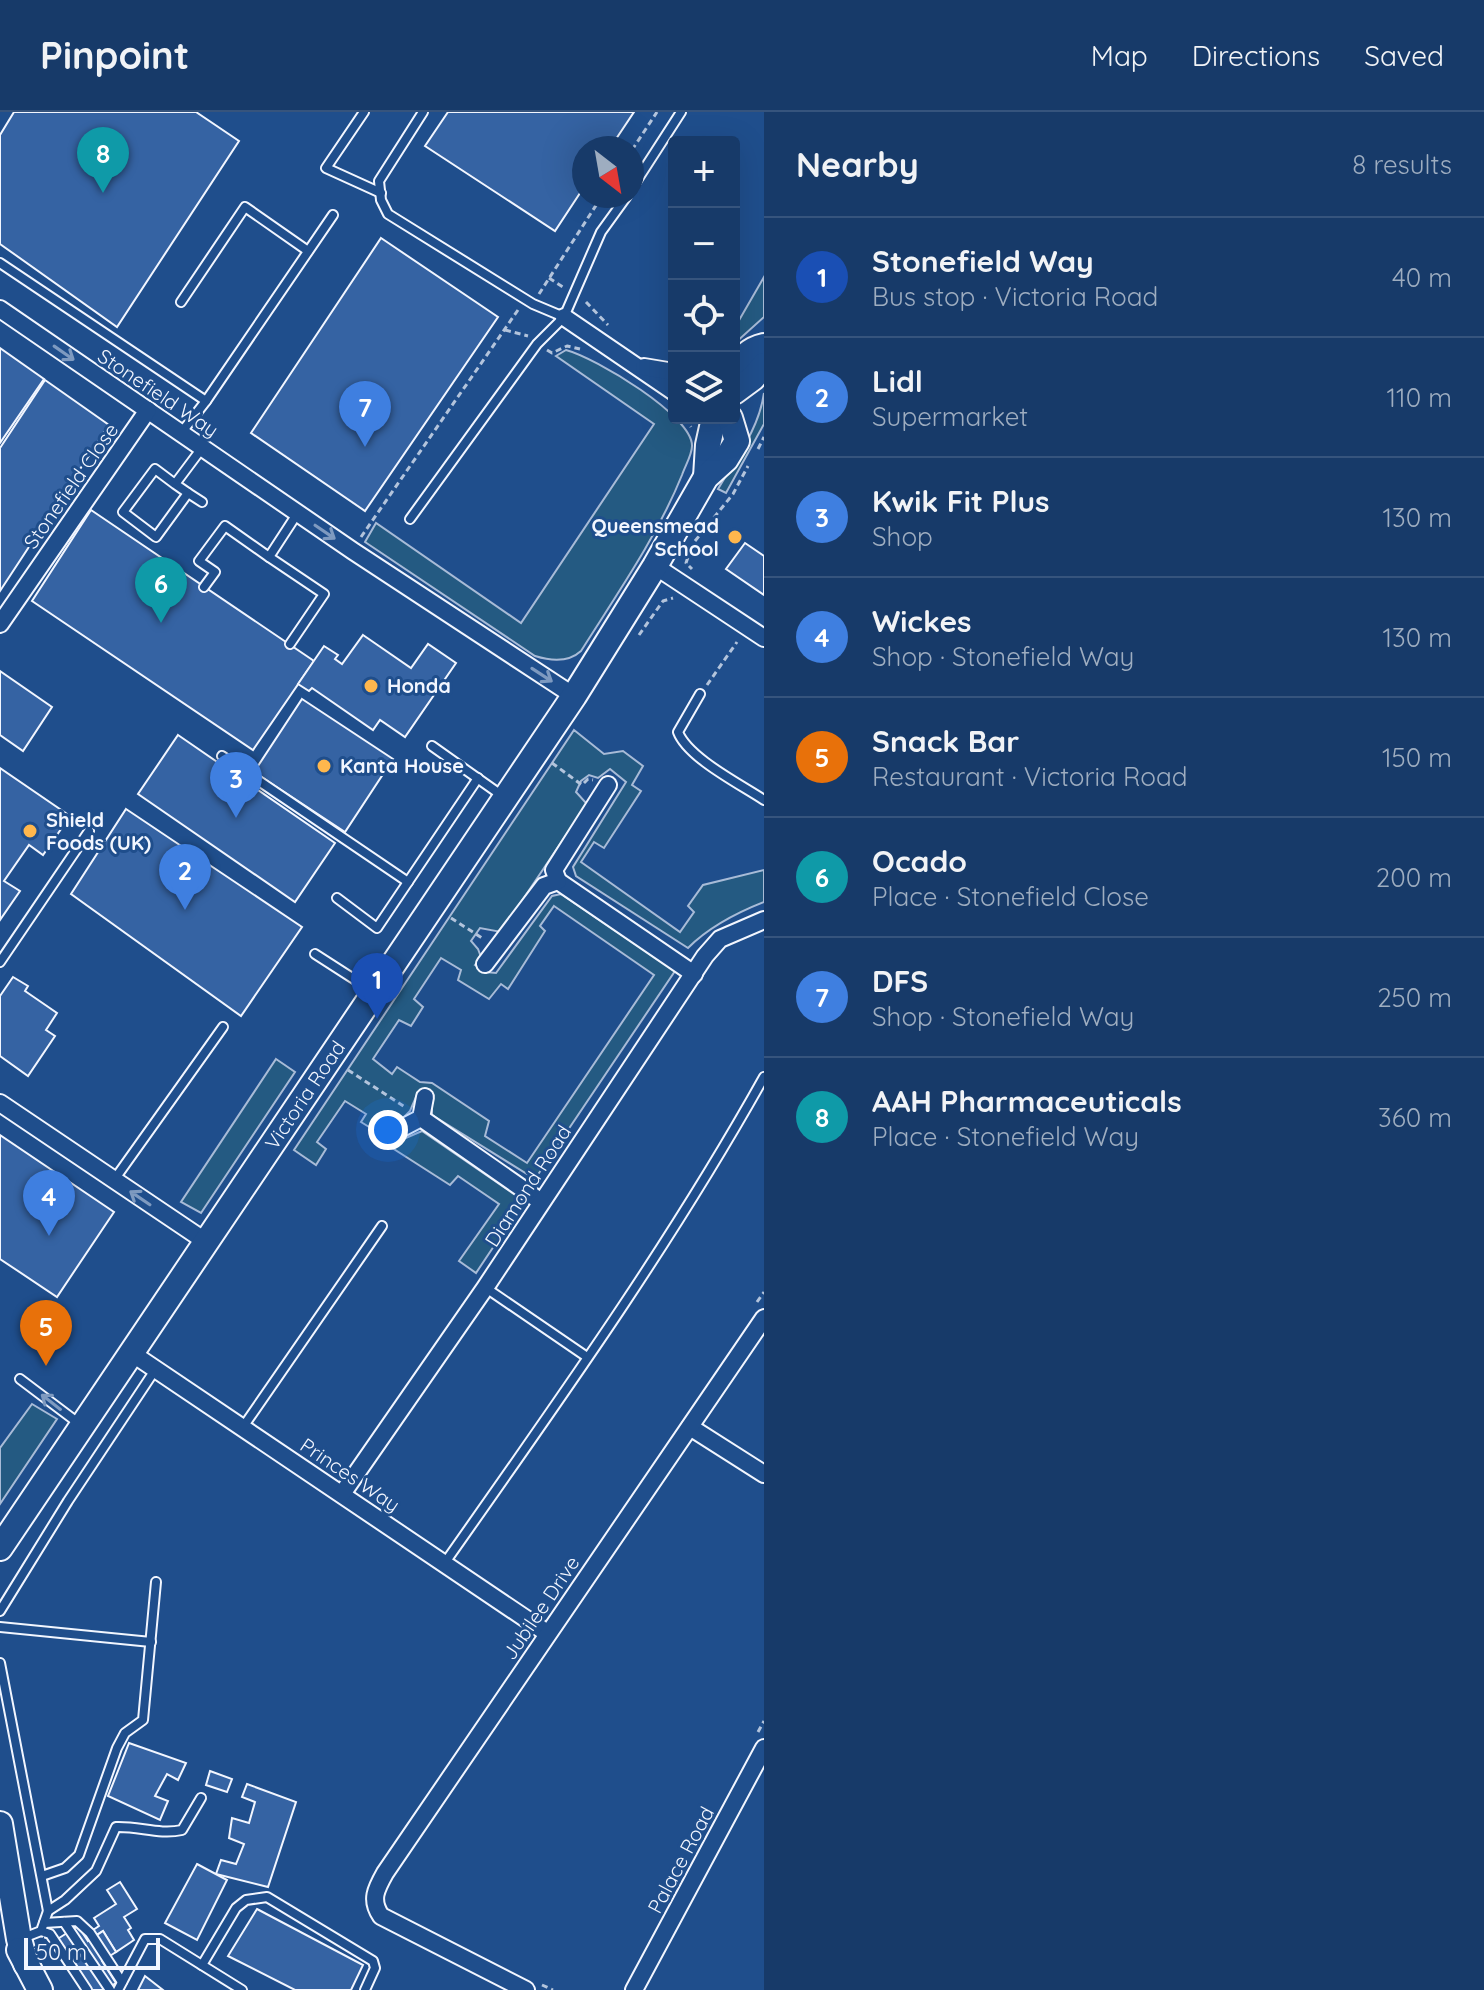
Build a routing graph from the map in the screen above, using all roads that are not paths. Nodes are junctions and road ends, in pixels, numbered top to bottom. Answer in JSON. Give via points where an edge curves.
{"nodes":[{"id":1,"x":364,"y":112,"type":"edge"},
{"id":2,"x":423,"y":112,"type":"edge"},
{"id":3,"x":681,"y":112,"type":"edge"},
{"id":4,"x":644,"y":169,"type":"edge"},
{"id":5,"x":381,"y":193,"type":"junction"},
{"id":6,"x":618,"y":208,"type":"edge"},
{"id":7,"x":333,"y":215,"type":"dead end"},
{"id":8,"x":308,"y":251,"type":"junction"},
{"id":9,"x":0,"y":263,"type":"edge"},
{"id":10,"x":181,"y":302,"type":"dead end"},
{"id":11,"x":0,"y":309,"type":"edge"},
{"id":12,"x":564,"y":317,"type":"junction"},
{"id":13,"x":764,"y":346,"type":"edge"},
{"id":14,"x":740,"y":360,"type":"edge"},
{"id":15,"x":764,"y":365,"type":"edge"},
{"id":16,"x":639,"y":366,"type":"junction"},
{"id":17,"x":668,"y":371,"type":"edge"},
{"id":18,"x":668,"y":388,"type":"edge"},
{"id":19,"x":740,"y":388,"type":"edge"},
{"id":20,"x":206,"y":401,"type":"junction"},
{"id":21,"x":148,"y":410,"type":"junction"},
{"id":22,"x":713,"y":424,"type":"edge"},
{"id":23,"x":732,"y":424,"type":"edge"},
{"id":24,"x":181,"y":433,"type":"junction"},
{"id":25,"x":202,"y":447,"type":"junction"},
{"id":26,"x":706,"y":477,"type":"junction"},
{"id":27,"x":175,"y":484,"type":"junction"},
{"id":28,"x":188,"y":493,"type":"junction"},
{"id":29,"x":202,"y":502,"type":"dead end"},
{"id":30,"x":298,"y":513,"type":"junction"},
{"id":31,"x":410,"y":519,"type":"dead end"},
{"id":32,"x":269,"y":557,"type":"junction"},
{"id":33,"x":655,"y":566,"type":"junction"},
{"id":34,"x":204,"y":587,"type":"dead end"},
{"id":35,"x":0,"y":624,"type":"edge"},
{"id":36,"x":764,"y":638,"type":"edge"},
{"id":37,"x":290,"y":644,"type":"dead end"},
{"id":38,"x":700,"y":694,"type":"road end"},
{"id":39,"x":574,"y":696,"type":"junction"},
{"id":40,"x":432,"y":746,"type":"dead end"},
{"id":41,"x":222,"y":756,"type":"dead end"},
{"id":42,"x":478,"y":778,"type":"junction"},
{"id":43,"x":604,"y":783,"type":"road end"},
{"id":44,"x":505,"y":797,"type":"junction"},
{"id":45,"x":764,"y":800,"type":"edge"},
{"id":46,"x":89,"y":831,"type":"dead end"},
{"id":47,"x":558,"y":881,"type":"junction"},
{"id":48,"x":408,"y":882,"type":"junction"},
{"id":49,"x":337,"y":898,"type":"dead end"},
{"id":50,"x":764,"y":920,"type":"edge"},
{"id":51,"x":315,"y":954,"type":"dead end"},
{"id":52,"x":0,"y":962,"type":"edge"},
{"id":53,"x":485,"y":964,"type":"dead end"},
{"id":54,"x":694,"y":974,"type":"junction"},
{"id":55,"x":373,"y":992,"type":"junction"},
{"id":56,"x":223,"y":1027,"type":"dead end"},
{"id":57,"x":764,"y":1077,"type":"edge"},
{"id":58,"x":425,"y":1097,"type":"dead end"},
{"id":59,"x":0,"y":1103,"type":"edge"},
{"id":60,"x":421,"y":1118,"type":"junction"},
{"id":61,"x":402,"y":1128,"type":"dead end"},
{"id":62,"x":114,"y":1180,"type":"junction"},
{"id":63,"x":540,"y":1201,"type":"junction"},
{"id":64,"x":382,"y":1226,"type":"dead end"},
{"id":65,"x":205,"y":1241,"type":"junction"},
{"id":66,"x":485,"y":1288,"type":"junction"},
{"id":67,"x":764,"y":1318,"type":"edge"},
{"id":68,"x":130,"y":1352,"type":"junction"},
{"id":69,"x":587,"y":1357,"type":"junction"},
{"id":70,"x":155,"y":1370,"type":"junction"},
{"id":71,"x":20,"y":1379,"type":"dead end"},
{"id":72,"x":82,"y":1425,"type":"junction"},
{"id":73,"x":243,"y":1427,"type":"junction"},
{"id":74,"x":690,"y":1427,"type":"junction"},
{"id":75,"x":764,"y":1474,"type":"edge"},
{"id":76,"x":342,"y":1494,"type":"junction"},
{"id":77,"x":0,"y":1548,"type":"edge"},
{"id":78,"x":444,"y":1564,"type":"junction"},
{"id":79,"x":156,"y":1582,"type":"dead end"},
{"id":80,"x":0,"y":1611,"type":"edge"},
{"id":81,"x":0,"y":1627,"type":"edge"},
{"id":82,"x":547,"y":1633,"type":"junction"},
{"id":83,"x":151,"y":1642,"type":"junction"},
{"id":84,"x":0,"y":1663,"type":"edge"},
{"id":85,"x":764,"y":1748,"type":"edge"},
{"id":86,"x":201,"y":1798,"type":"dead end"},
{"id":87,"x":0,"y":1824,"type":"edge"},
{"id":88,"x":42,"y":1876,"type":"junction"},
{"id":89,"x":0,"y":1901,"type":"edge"},
{"id":90,"x":48,"y":1911,"type":"junction"},
{"id":91,"x":64,"y":1922,"type":"junction"},
{"id":92,"x":30,"y":1934,"type":"junction"},
{"id":93,"x":202,"y":1965,"type":"junction"},
{"id":94,"x":120,"y":1986,"type":"edge"},
{"id":95,"x":533,"y":1987,"type":"edge"},
{"id":96,"x":40,"y":1990,"type":"edge"},
{"id":97,"x":87,"y":1990,"type":"edge"},
{"id":98,"x":110,"y":1990,"type":"edge"},
{"id":99,"x":242,"y":1990,"type":"edge"},
{"id":100,"x":365,"y":1990,"type":"edge"},
{"id":101,"x":634,"y":1990,"type":"edge"}],
"edges":[{"from":1,"to":5,"type":"lane","via":[[326,168]]},
{"from":2,"to":5,"type":"lane","via":[[379,181]]},
{"from":3,"to":4,"type":"lane"},
{"from":5,"to":12,"type":"lane","via":[[388,214],[533,304]]},
{"from":6,"to":12,"type":"lane","via":[[601,232]]},
{"from":7,"to":8,"type":"lane"},
{"from":8,"to":10,"type":"lane","via":[[245,207]]},
{"from":8,"to":20,"type":"lane"},
{"from":9,"to":20,"type":"lane"},
{"from":11,"to":21,"type":"street","name":"Stonefield Way","one_way":true},
{"from":12,"to":16,"type":"street"},
{"from":12,"to":31,"type":"lane","via":[[537,344]]},
{"from":13,"to":14,"type":"street"},
{"from":15,"to":19,"type":"street"},
{"from":16,"to":17,"type":"street"},
{"from":16,"to":18,"type":"street"},
{"from":20,"to":24,"type":"lane"},
{"from":21,"to":24,"type":"street","name":"Stonefield Way"},
{"from":21,"to":35,"type":"street","name":"Stonefield Close"},
{"from":22,"to":26,"type":"street","name":"Victoria Road"},
{"from":23,"to":26,"type":"street","name":"Victoria Road","via":[[737,441]]},
{"from":24,"to":25,"type":"street","name":"Stonefield Way"},
{"from":25,"to":27,"type":"lane"},
{"from":25,"to":30,"type":"street","name":"Stonefield Way"},
{"from":26,"to":33,"type":"street","name":"Victoria Road"},
{"from":27,"to":28,"type":"lane"},
{"from":27,"to":28,"type":"lane","via":[[155,469],[123,512],[156,537]]},
{"from":28,"to":29,"type":"lane"},
{"from":30,"to":32,"type":"lane"},
{"from":30,"to":39,"type":"street","name":"Stonefield Way","one_way":true},
{"from":32,"to":34,"type":"lane","via":[[225,526],[199,561],[215,572]]},
{"from":32,"to":37,"type":"lane","via":[[324,594]]},
{"from":33,"to":36,"type":"street"},
{"from":33,"to":39,"type":"street","name":"Victoria Road"},
{"from":38,"to":45,"type":"lane","via":[[678,732],[682,741]]},
{"from":39,"to":44,"type":"street","name":"Victoria Road"},
{"from":40,"to":42,"type":"lane"},
{"from":41,"to":48,"type":"lane"},
{"from":42,"to":44,"type":"lane"},
{"from":42,"to":48,"type":"lane"},
{"from":43,"to":47,"type":"street","via":[[554,870]]},
{"from":44,"to":55,"type":"street","name":"Victoria Road"},
{"from":46,"to":52,"type":"lane"},
{"from":47,"to":53,"type":"street","via":[[544,886]]},
{"from":47,"to":54,"type":"street"},
{"from":48,"to":49,"type":"lane","via":[[377,928]]},
{"from":50,"to":54,"type":"street","name":"Diamond Road","via":[[720,939]]},
{"from":51,"to":55,"type":"lane"},
{"from":54,"to":63,"type":"street","name":"Diamond Road"},
{"from":55,"to":65,"type":"street","name":"Victoria Road"},
{"from":56,"to":62,"type":"lane"},
{"from":57,"to":69,"type":"lane","via":[[723,1150]]},
{"from":58,"to":60,"type":"street"},
{"from":59,"to":62,"type":"street"},
{"from":60,"to":61,"type":"street"},
{"from":60,"to":63,"type":"street"},
{"from":65,"to":62,"type":"street","one_way":true},
{"from":63,"to":66,"type":"street","name":"Diamond Road"},
{"from":64,"to":73,"type":"lane"},
{"from":65,"to":68,"type":"street","name":"Victoria Road"},
{"from":66,"to":69,"type":"lane"},
{"from":66,"to":76,"type":"street","name":"Diamond Road"},
{"from":67,"to":74,"type":"street","name":"Jubilee Drive"},
{"from":68,"to":70,"type":"street","name":"Princes Way"},
{"from":68,"to":72,"type":"street","name":"Victoria Road"},
{"from":69,"to":78,"type":"lane"},
{"from":70,"to":73,"type":"street","name":"Princes Way"},
{"from":70,"to":80,"type":"lane"},
{"from":72,"to":71,"type":"lane","one_way":true},
{"from":72,"to":77,"type":"street","name":"Victoria Road"},
{"from":73,"to":76,"type":"street","name":"Princes Way"},
{"from":74,"to":75,"type":"street"},
{"from":74,"to":82,"type":"street","name":"Jubilee Drive"},
{"from":76,"to":78,"type":"street","name":"Princes Way"},
{"from":78,"to":82,"type":"street","name":"Princes Way"},
{"from":79,"to":83,"type":"lane"},
{"from":81,"to":83,"type":"lane"},
{"from":82,"to":95,"type":"street","name":"Jubilee Drive","via":[[374,1893],[381,1916]]},
{"from":83,"to":88,"type":"lane","via":[[143,1720],[125,1733],[117,1748],[79,1855],[65,1868]]},
{"from":84,"to":88,"type":"lane"},
{"from":85,"to":101,"type":"street","name":"Palace Road"},
{"from":86,"to":90,"type":"lane","via":[[182,1830],[165,1834],[116,1827],[96,1871]]},
{"from":87,"to":92,"type":"street"},
{"from":88,"to":90,"type":"lane"},
{"from":89,"to":92,"type":"street"},
{"from":90,"to":92,"type":"lane"},
{"from":91,"to":92,"type":"lane"},
{"from":91,"to":94,"type":"lane","via":[[77,1921],[90,1933]]},
{"from":91,"to":98,"type":"lane"},
{"from":92,"to":96,"type":"street","via":[[26,1964]]},
{"from":92,"to":97,"type":"lane","via":[[50,1934]]},
{"from":93,"to":94,"type":"lane","via":[[160,1939],[145,1939]]},
{"from":93,"to":99,"type":"lane"},
{"from":93,"to":100,"type":"lane","via":[[236,1908],[246,1900],[267,1897],[373,1961]]}]}
